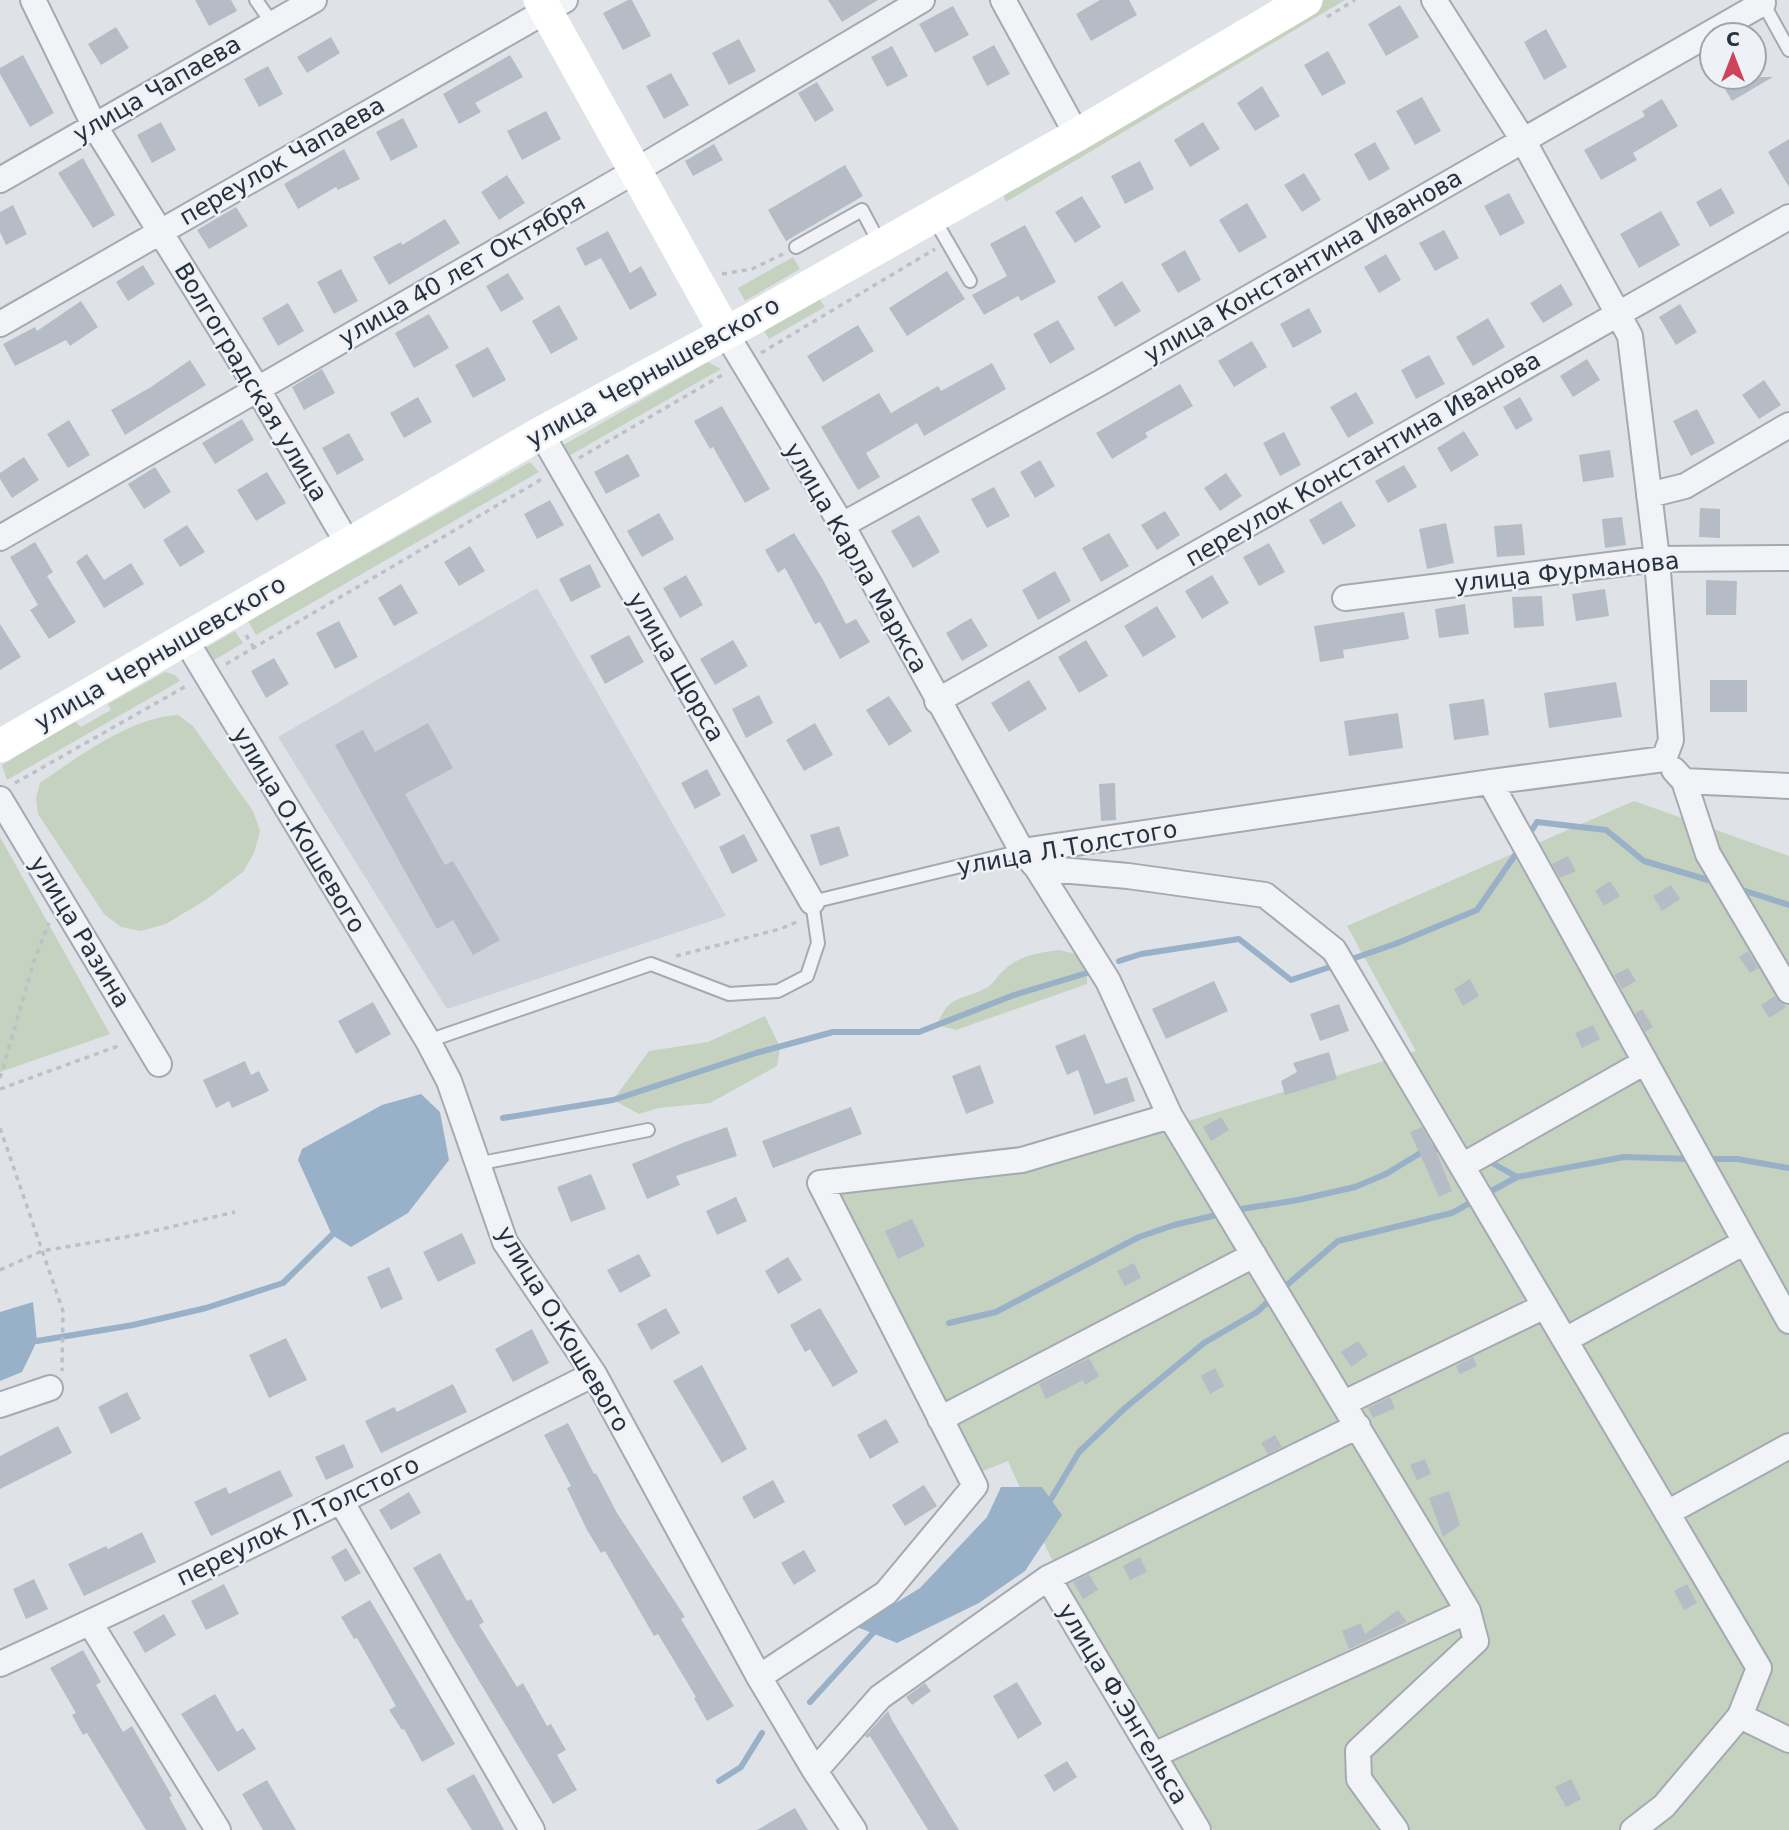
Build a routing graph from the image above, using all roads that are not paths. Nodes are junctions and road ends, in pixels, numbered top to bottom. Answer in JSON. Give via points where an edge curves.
{"nodes":[{"id":1,"x":33,"y":0,"type":"edge"},
{"id":2,"x":256,"y":0,"type":"edge"},
{"id":3,"x":314,"y":0,"type":"edge"},
{"id":4,"x":922,"y":0,"type":"edge"},
{"id":5,"x":1003,"y":0,"type":"edge"},
{"id":6,"x":1434,"y":0,"type":"edge"},
{"id":7,"x":1763,"y":3,"type":"joint"},
{"id":8,"x":550,"y":4,"type":"edge"},
{"id":9,"x":1313,"y":11,"type":"edge"},
{"id":10,"x":272,"y":23,"type":"junction"},
{"id":11,"x":1789,"y":50,"type":"edge"},
{"id":12,"x":94,"y":125,"type":"junction"},
{"id":13,"x":1077,"y":135,"type":"junction"},
{"id":14,"x":1523,"y":140,"type":"junction"},
{"id":15,"x":635,"y":171,"type":"junction"},
{"id":16,"x":0,"y":180,"type":"edge"},
{"id":17,"x":1789,"y":216,"type":"edge"},
{"id":18,"x":940,"y":230,"type":"junction"},
{"id":19,"x":160,"y":231,"type":"junction"},
{"id":20,"x":882,"y":246,"type":"junction"},
{"id":21,"x":796,"y":247,"type":"road end"},
{"id":22,"x":970,"y":281,"type":"dead end"},
{"id":23,"x":1618,"y":314,"type":"junction"},
{"id":24,"x":0,"y":324,"type":"edge"},
{"id":25,"x":726,"y":332,"type":"junction"},
{"id":26,"x":257,"y":388,"type":"junction"},
{"id":27,"x":1789,"y":425,"type":"edge"},
{"id":28,"x":541,"y":433,"type":"junction"},
{"id":29,"x":1649,"y":495,"type":"junction"},
{"id":30,"x":842,"y":525,"type":"junction"},
{"id":31,"x":0,"y":538,"type":"edge"},
{"id":32,"x":348,"y":544,"type":"junction"},
{"id":33,"x":1789,"y":558,"type":"edge"},
{"id":34,"x":1657,"y":559,"type":"junction"},
{"id":35,"x":1345,"y":598,"type":"dead end"},
{"id":36,"x":185,"y":639,"type":"junction"},
{"id":37,"x":937,"y":701,"type":"junction"},
{"id":38,"x":0,"y":746,"type":"edge"},
{"id":39,"x":1664,"y":759,"type":"junction"},
{"id":40,"x":1684,"y":781,"type":"junction"},
{"id":41,"x":1490,"y":782,"type":"junction"},
{"id":42,"x":1789,"y":786,"type":"edge"},
{"id":43,"x":6,"y":792,"type":"edge"},
{"id":44,"x":1030,"y":859,"type":"junction"},
{"id":45,"x":813,"y":909,"type":"junction"},
{"id":46,"x":1789,"y":991,"type":"edge"},
{"id":47,"x":428,"y":1041,"type":"junction"},
{"id":48,"x":1646,"y":1062,"type":"junction"},
{"id":49,"x":159,"y":1064,"type":"dead end"},
{"id":50,"x":1170,"y":1116,"type":"junction"},
{"id":51,"x":648,"y":1129,"type":"dead end"},
{"id":52,"x":477,"y":1164,"type":"junction"},
{"id":53,"x":1462,"y":1166,"type":"junction"},
{"id":54,"x":1745,"y":1242,"type":"junction"},
{"id":55,"x":1254,"y":1255,"type":"junction"},
{"id":56,"x":1545,"y":1306,"type":"junction"},
{"id":57,"x":1789,"y":1321,"type":"edge"},
{"id":58,"x":1565,"y":1340,"type":"junction"},
{"id":59,"x":594,"y":1374,"type":"junction"},
{"id":60,"x":50,"y":1388,"type":"road end"},
{"id":61,"x":1344,"y":1403,"type":"junction"},
{"id":62,"x":0,"y":1405,"type":"edge"},
{"id":63,"x":940,"y":1419,"type":"junction"},
{"id":64,"x":1358,"y":1426,"type":"junction"},
{"id":65,"x":1789,"y":1446,"type":"edge"},
{"id":66,"x":341,"y":1501,"type":"junction"},
{"id":67,"x":1667,"y":1513,"type":"junction"},
{"id":68,"x":1048,"y":1578,"type":"junction"},
{"id":69,"x":1468,"y":1611,"type":"junction"},
{"id":70,"x":90,"y":1623,"type":"junction"},
{"id":71,"x":0,"y":1664,"type":"edge"},
{"id":72,"x":759,"y":1677,"type":"junction"},
{"id":73,"x":1740,"y":1716,"type":"junction"},
{"id":74,"x":1789,"y":1740,"type":"edge"},
{"id":75,"x":1154,"y":1755,"type":"junction"},
{"id":76,"x":815,"y":1770,"type":"junction"},
{"id":77,"x":218,"y":1830,"type":"edge"},
{"id":78,"x":532,"y":1830,"type":"edge"},
{"id":79,"x":853,"y":1830,"type":"edge"},
{"id":80,"x":1198,"y":1830,"type":"edge"},
{"id":81,"x":1396,"y":1830,"type":"edge"},
{"id":82,"x":1633,"y":1830,"type":"edge"}],
"edges":[{"from":1,"to":12,"type":"street","name":"Волгоградская улица"},
{"from":2,"to":10,"type":"lane"},
{"from":3,"to":10,"type":"street","name":"улица Чапаева"},
{"from":4,"to":15,"type":"street","name":"улица 40 лет Октября"},
{"from":5,"to":13,"type":"street"},
{"from":6,"to":14,"type":"street"},
{"from":7,"to":11,"type":"lane"},
{"from":7,"to":14,"type":"street","name":"улица Константина Иванова"},
{"from":8,"to":15,"type":"street","name":"улица Карла Маркса"},
{"from":8,"to":19,"type":"street","name":"переулок Чапаева"},
{"from":9,"to":13,"type":"street","name":"улица Чернышевского"},
{"from":10,"to":12,"type":"street","name":"улица Чапаева"},
{"from":12,"to":16,"type":"street","name":"улица Чапаева"},
{"from":12,"to":19,"type":"street","name":"Волгоградская улица"},
{"from":13,"to":18,"type":"street","name":"улица Чернышевского"},
{"from":14,"to":23,"type":"street"},
{"from":14,"to":30,"type":"street","name":"улица Константина Иванова"},
{"from":15,"to":25,"type":"street","name":"улица Карла Маркса"},
{"from":15,"to":26,"type":"street","name":"улица 40 лет Октября"},
{"from":17,"to":23,"type":"street","name":"переулок Константина Иванова"},
{"from":18,"to":20,"type":"street","name":"улица Чернышевского"},
{"from":18,"to":22,"type":"lane"},
{"from":19,"to":24,"type":"street","name":"переулок Чапаева"},
{"from":19,"to":26,"type":"street","name":"Волгоградская улица"},
{"from":20,"to":21,"type":"lane","via":[[862,210]]},
{"from":20,"to":25,"type":"street","name":"улица Чернышевского"},
{"from":23,"to":29,"type":"street","via":[[1630,336]]},
{"from":23,"to":37,"type":"street","name":"переулок Константина Иванова"},
{"from":25,"to":28,"type":"street","name":"улица Чернышевского"},
{"from":25,"to":30,"type":"street","name":"улица Карла Маркса"},
{"from":26,"to":31,"type":"street","name":"улица 40 лет Октября"},
{"from":26,"to":32,"type":"street","name":"Волгоградская улица"},
{"from":27,"to":29,"type":"street","via":[[1685,486]]},
{"from":28,"to":32,"type":"street","name":"улица Чернышевского"},
{"from":28,"to":45,"type":"street","name":"улица Щорса"},
{"from":29,"to":34,"type":"street"},
{"from":30,"to":37,"type":"street","name":"улица Карла Маркса"},
{"from":32,"to":36,"type":"street","name":"улица Чернышевского"},
{"from":33,"to":34,"type":"street","name":"улица Фурманова"},
{"from":34,"to":35,"type":"street","name":"улица Фурманова"},
{"from":34,"to":39,"type":"street","via":[[1671,740]]},
{"from":36,"to":38,"type":"street","name":"улица Чернышевского"},
{"from":36,"to":47,"type":"street","name":"улица О.Кошевого"},
{"from":37,"to":44,"type":"street","name":"улица Карла Маркса"},
{"from":39,"to":40,"type":"street"},
{"from":39,"to":41,"type":"street","name":"улица Л.Толстого"},
{"from":40,"to":42,"type":"street"},
{"from":40,"to":46,"type":"street","via":[[1708,854]]},
{"from":41,"to":44,"type":"street","name":"улица Л.Толстого"},
{"from":41,"to":48,"type":"street"},
{"from":43,"to":49,"type":"street","name":"улица Разина","via":[[59,898]]},
{"from":44,"to":45,"type":"lane","name":"улица Л.Толстого"},
{"from":44,"to":50,"type":"street","name":"улица Карла Маркса","via":[[1108,981]]},
{"from":44,"to":53,"type":"street","via":[[1265,895],[1334,950]]},
{"from":45,"to":47,"type":"lane","via":[[818,943],[807,976],[778,991],[729,994],[651,964]]},
{"from":47,"to":52,"type":"street","name":"улица О.Кошевого","via":[[449,1082]]},
{"from":48,"to":53,"type":"street"},
{"from":48,"to":54,"type":"street"},
{"from":50,"to":55,"type":"street","name":"улица Карла Маркса"},
{"from":50,"to":63,"type":"street","via":[[1022,1160],[820,1183]]},
{"from":51,"to":52,"type":"lane"},
{"from":52,"to":59,"type":"street","name":"улица О.Кошевого","via":[[505,1242]]},
{"from":53,"to":56,"type":"street"},
{"from":54,"to":57,"type":"street"},
{"from":54,"to":58,"type":"street"},
{"from":55,"to":61,"type":"street","name":"улица Карла Маркса"},
{"from":55,"to":63,"type":"street"},
{"from":56,"to":58,"type":"street"},
{"from":56,"to":61,"type":"street"},
{"from":58,"to":67,"type":"street"},
{"from":59,"to":66,"type":"street","name":"переулок Л.Толстого"},
{"from":59,"to":72,"type":"street","name":"улица О.Кошевого"},
{"from":60,"to":62,"type":"street"},
{"from":61,"to":64,"type":"street","name":"улица Карла Маркса"},
{"from":63,"to":72,"type":"street","via":[[975,1486],[886,1593]]},
{"from":64,"to":68,"type":"street"},
{"from":64,"to":69,"type":"street","name":"улица Карла Маркса"},
{"from":65,"to":67,"type":"street"},
{"from":66,"to":70,"type":"street","name":"переулок Л.Толстого"},
{"from":66,"to":78,"type":"street"},
{"from":67,"to":73,"type":"street","via":[[1759,1668]]},
{"from":68,"to":75,"type":"street","name":"улица Ф.Энгельса"},
{"from":68,"to":76,"type":"street","via":[[880,1697]]},
{"from":69,"to":75,"type":"street"},
{"from":69,"to":81,"type":"street","via":[[1476,1641],[1358,1751],[1359,1779]]},
{"from":70,"to":71,"type":"street","name":"переулок Л.Толстого"},
{"from":70,"to":77,"type":"street"},
{"from":72,"to":76,"type":"street","name":"улица О.Кошевого"},
{"from":73,"to":74,"type":"street"},
{"from":73,"to":82,"type":"street","via":[[1664,1806]]},
{"from":75,"to":80,"type":"street","name":"улица Ф.Энгельса"},
{"from":76,"to":79,"type":"street","name":"улица О.Кошевого"}]}
